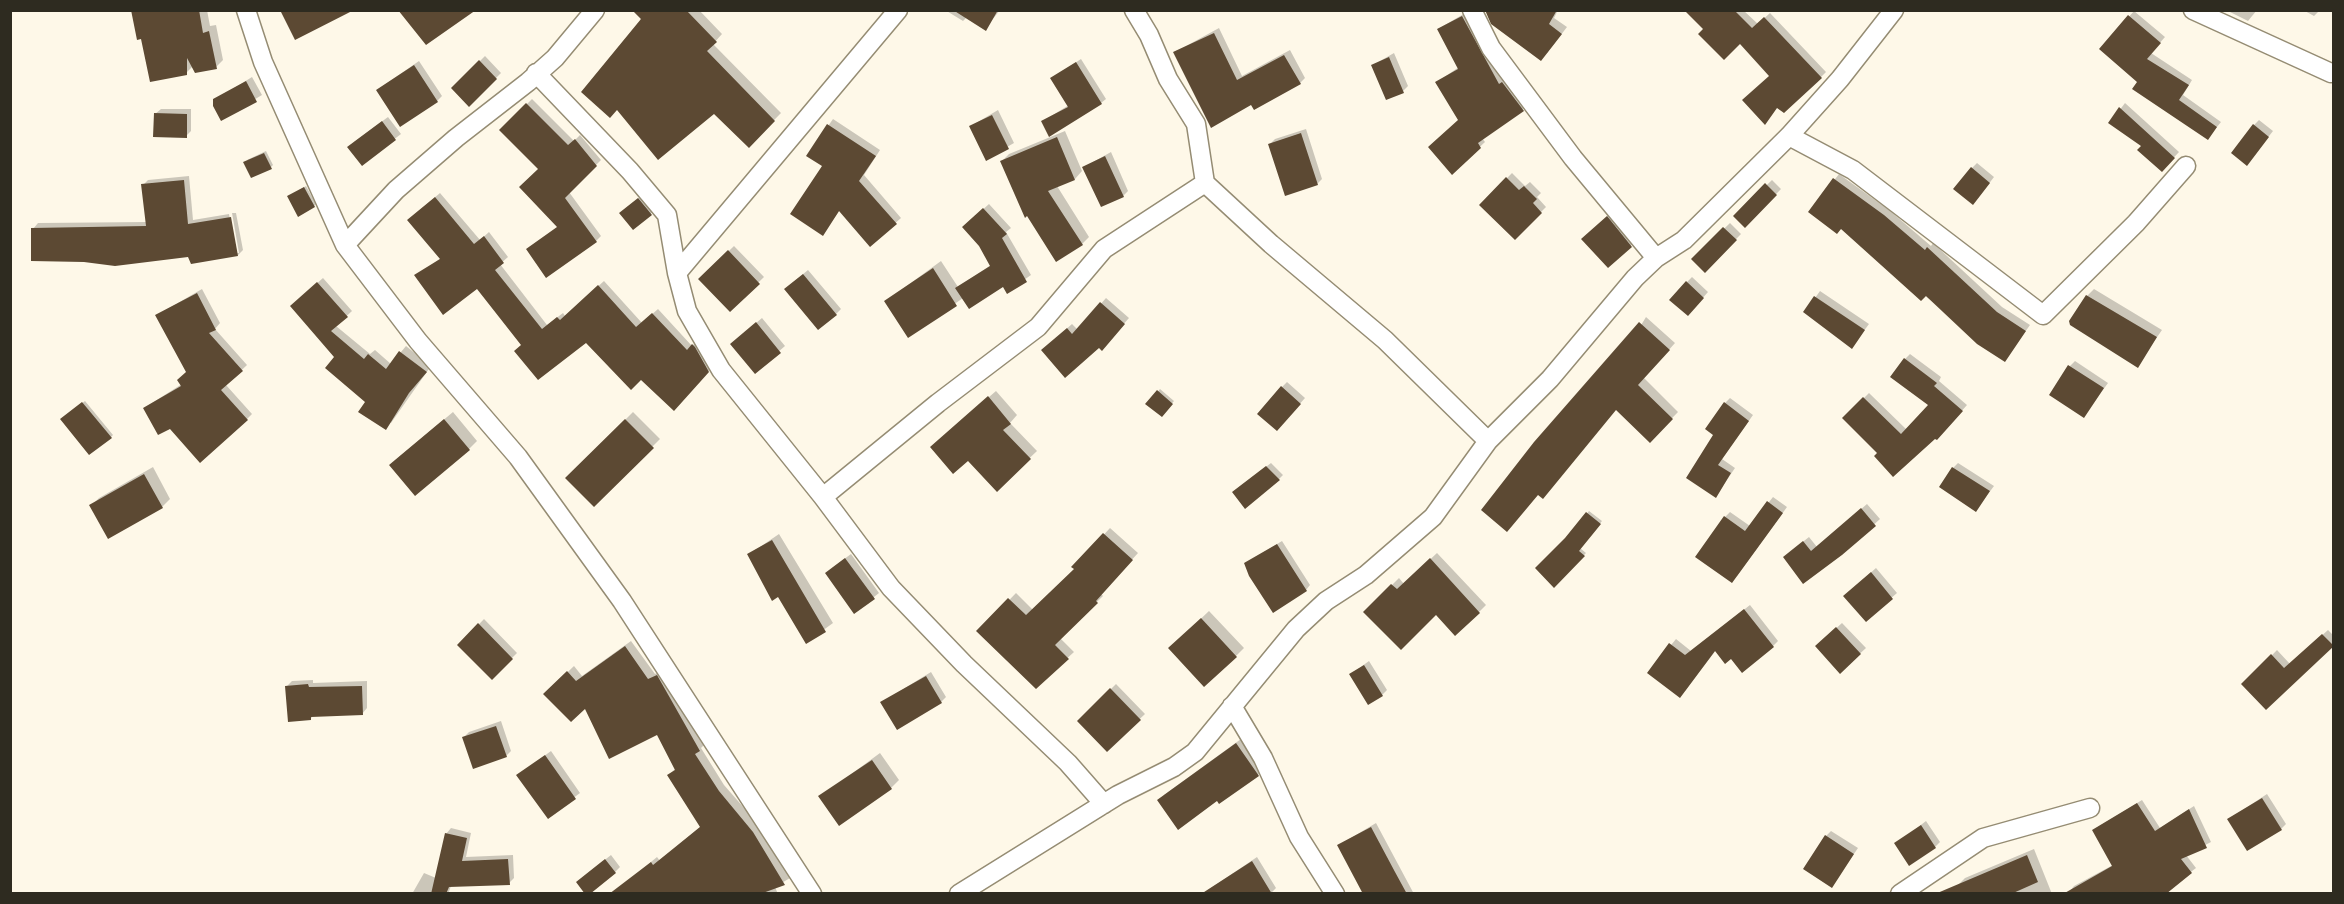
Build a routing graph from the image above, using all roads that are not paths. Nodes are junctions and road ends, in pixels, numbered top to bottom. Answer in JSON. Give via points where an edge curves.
{"nodes":[{"id":1,"x":246,"y":10,"type":"edge"},
{"id":2,"x":595,"y":10,"type":"edge"},
{"id":3,"x":898,"y":10,"type":"edge"},
{"id":4,"x":1134,"y":10,"type":"edge"},
{"id":5,"x":1472,"y":10,"type":"edge"},
{"id":6,"x":1894,"y":10,"type":"edge"},
{"id":7,"x":2193,"y":10,"type":"edge"},
{"id":8,"x":536,"y":73,"type":"junction"},
{"id":9,"x":2331,"y":73,"type":"dead end"},
{"id":10,"x":1789,"y":136,"type":"junction"},
{"id":11,"x":2186,"y":166,"type":"dead end"},
{"id":12,"x":1204,"y":183,"type":"junction"},
{"id":13,"x":345,"y":245,"type":"junction"},
{"id":14,"x":1656,"y":258,"type":"junction"},
{"id":15,"x":677,"y":273,"type":"junction"},
{"id":16,"x":1488,"y":441,"type":"junction"},
{"id":17,"x":823,"y":497,"type":"junction"},
{"id":18,"x":1232,"y":706,"type":"junction"},
{"id":19,"x":1104,"y":804,"type":"junction"},
{"id":20,"x":2090,"y":808,"type":"dead end"},
{"id":21,"x":812,"y":894,"type":"edge"},
{"id":22,"x":959,"y":894,"type":"edge"},
{"id":23,"x":1335,"y":894,"type":"edge"},
{"id":24,"x":1900,"y":894,"type":"edge"}],
"edges":[{"from":1,"to":13,"type":"street","via":[[263,62]]},
{"from":2,"to":8,"type":"street","via":[[555,58]]},
{"from":3,"to":15,"type":"street"},
{"from":4,"to":12,"type":"street","via":[[1168,79],[1196,124]]},
{"from":5,"to":14,"type":"street","via":[[1491,48],[1573,158]]},
{"from":6,"to":10,"type":"street"},
{"from":7,"to":9,"type":"street"},
{"from":8,"to":13,"type":"street","via":[[396,189]]},
{"from":8,"to":15,"type":"street","via":[[667,215]]},
{"from":10,"to":11,"type":"street","via":[[1853,170],[2043,315],[2136,223]]},
{"from":10,"to":14,"type":"street","via":[[1684,240]]},
{"from":12,"to":16,"type":"street","via":[[1385,340]]},
{"from":12,"to":17,"type":"street","via":[[1104,249],[1038,327]]},
{"from":13,"to":21,"type":"street","via":[[418,341],[518,457],[608,582]]},
{"from":14,"to":16,"type":"street","via":[[1550,379]]},
{"from":15,"to":17,"type":"street","via":[[687,311],[721,370]]},
{"from":16,"to":18,"type":"street","via":[[1433,517],[1366,575],[1326,601],[1303,622]]},
{"from":17,"to":19,"type":"street","via":[[891,588],[1068,763]]},
{"from":18,"to":19,"type":"street","via":[[1195,752]]},
{"from":18,"to":23,"type":"street","via":[[1263,758],[1299,837]]},
{"from":19,"to":22,"type":"street"},
{"from":20,"to":24,"type":"street","via":[[1983,838]]}]}
